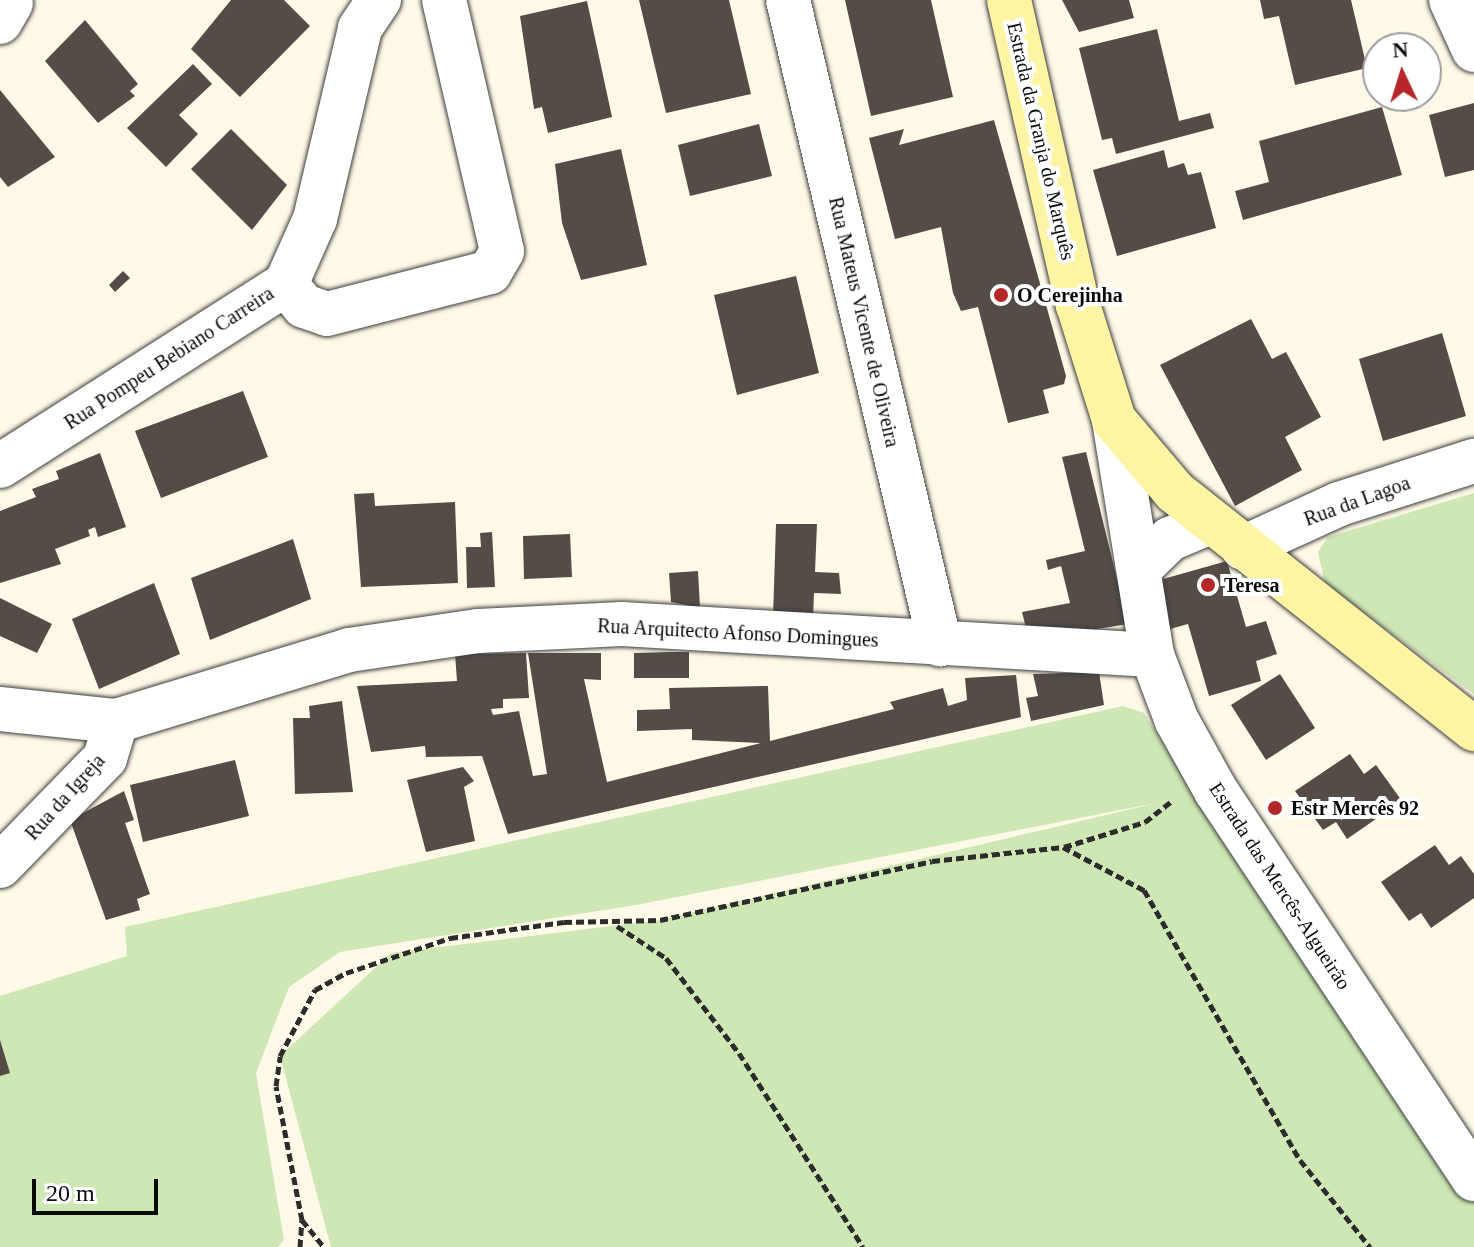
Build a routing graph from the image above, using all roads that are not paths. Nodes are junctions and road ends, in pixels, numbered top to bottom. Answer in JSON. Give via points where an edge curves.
{"nodes":[{"id":1,"x":444,"y":0,"type":"edge"},
{"id":2,"x":788,"y":0,"type":"edge"},
{"id":3,"x":1009,"y":0,"type":"edge"},
{"id":4,"x":1451,"y":0,"type":"edge"},
{"id":5,"x":359,"y":9,"type":"edge"},
{"id":6,"x":1474,"y":50,"type":"edge"},
{"id":7,"x":286,"y":284,"type":"junction"},
{"id":8,"x":1114,"y":420,"type":"junction"},
{"id":9,"x":1474,"y":461,"type":"edge"},
{"id":10,"x":0,"y":466,"type":"edge"},
{"id":11,"x":1226,"y":535,"type":"junction"},
{"id":12,"x":1139,"y":569,"type":"junction"},
{"id":13,"x":940,"y":644,"type":"junction"},
{"id":14,"x":1152,"y":655,"type":"junction"},
{"id":15,"x":0,"y":709,"type":"edge"},
{"id":16,"x":116,"y":721,"type":"junction"},
{"id":17,"x":1474,"y":729,"type":"edge"},
{"id":18,"x":0,"y":866,"type":"edge"},
{"id":19,"x":1474,"y":1179,"type":"edge"}],
"edges":[{"from":1,"to":7,"type":"street","via":[[502,251],[490,272],[327,314],[304,306]]},
{"from":2,"to":13,"type":"street","name":"Rua Mateus Vicente de Oliveira"},
{"from":3,"to":8,"type":"main road","name":"Estrada da Granja do Marquês","via":[[1078,305]]},
{"from":4,"to":6,"type":"street"},
{"from":5,"to":7,"type":"street","name":"Rua Pompeu Bebiano Carreira","via":[[315,219]]},
{"from":7,"to":10,"type":"street","name":"Rua Pompeu Bebiano Carreira"},
{"from":8,"to":11,"type":"main road","name":"Estrada da Granja do Marquês"},
{"from":8,"to":12,"type":"street","name":"Estrada da Granja do Marquês"},
{"from":9,"to":11,"type":"street","name":"Rua da Lagoa"},
{"from":11,"to":12,"type":"street","name":"Rua da Lagoa","via":[[1170,539]]},
{"from":11,"to":17,"type":"main road","name":"Estrada da Granja do Marquês"},
{"from":12,"to":14,"type":"street","name":"Estrada das Mercês-Algueirão"},
{"from":13,"to":14,"type":"street","name":"Rua Arquitecto Afonso Domingues"},
{"from":13,"to":16,"type":"street","name":"Rua Arquitecto Afonso Domingues","via":[[622,624],[478,631],[349,650]]},
{"from":14,"to":19,"type":"street","name":"Estrada das Mercês-Algueirão","via":[[1207,774]]},
{"from":15,"to":16,"type":"street","name":"Rua Arquitecto Afonso Domingues"},
{"from":16,"to":18,"type":"street","name":"Rua da Igreja","via":[[105,758]]}]}
